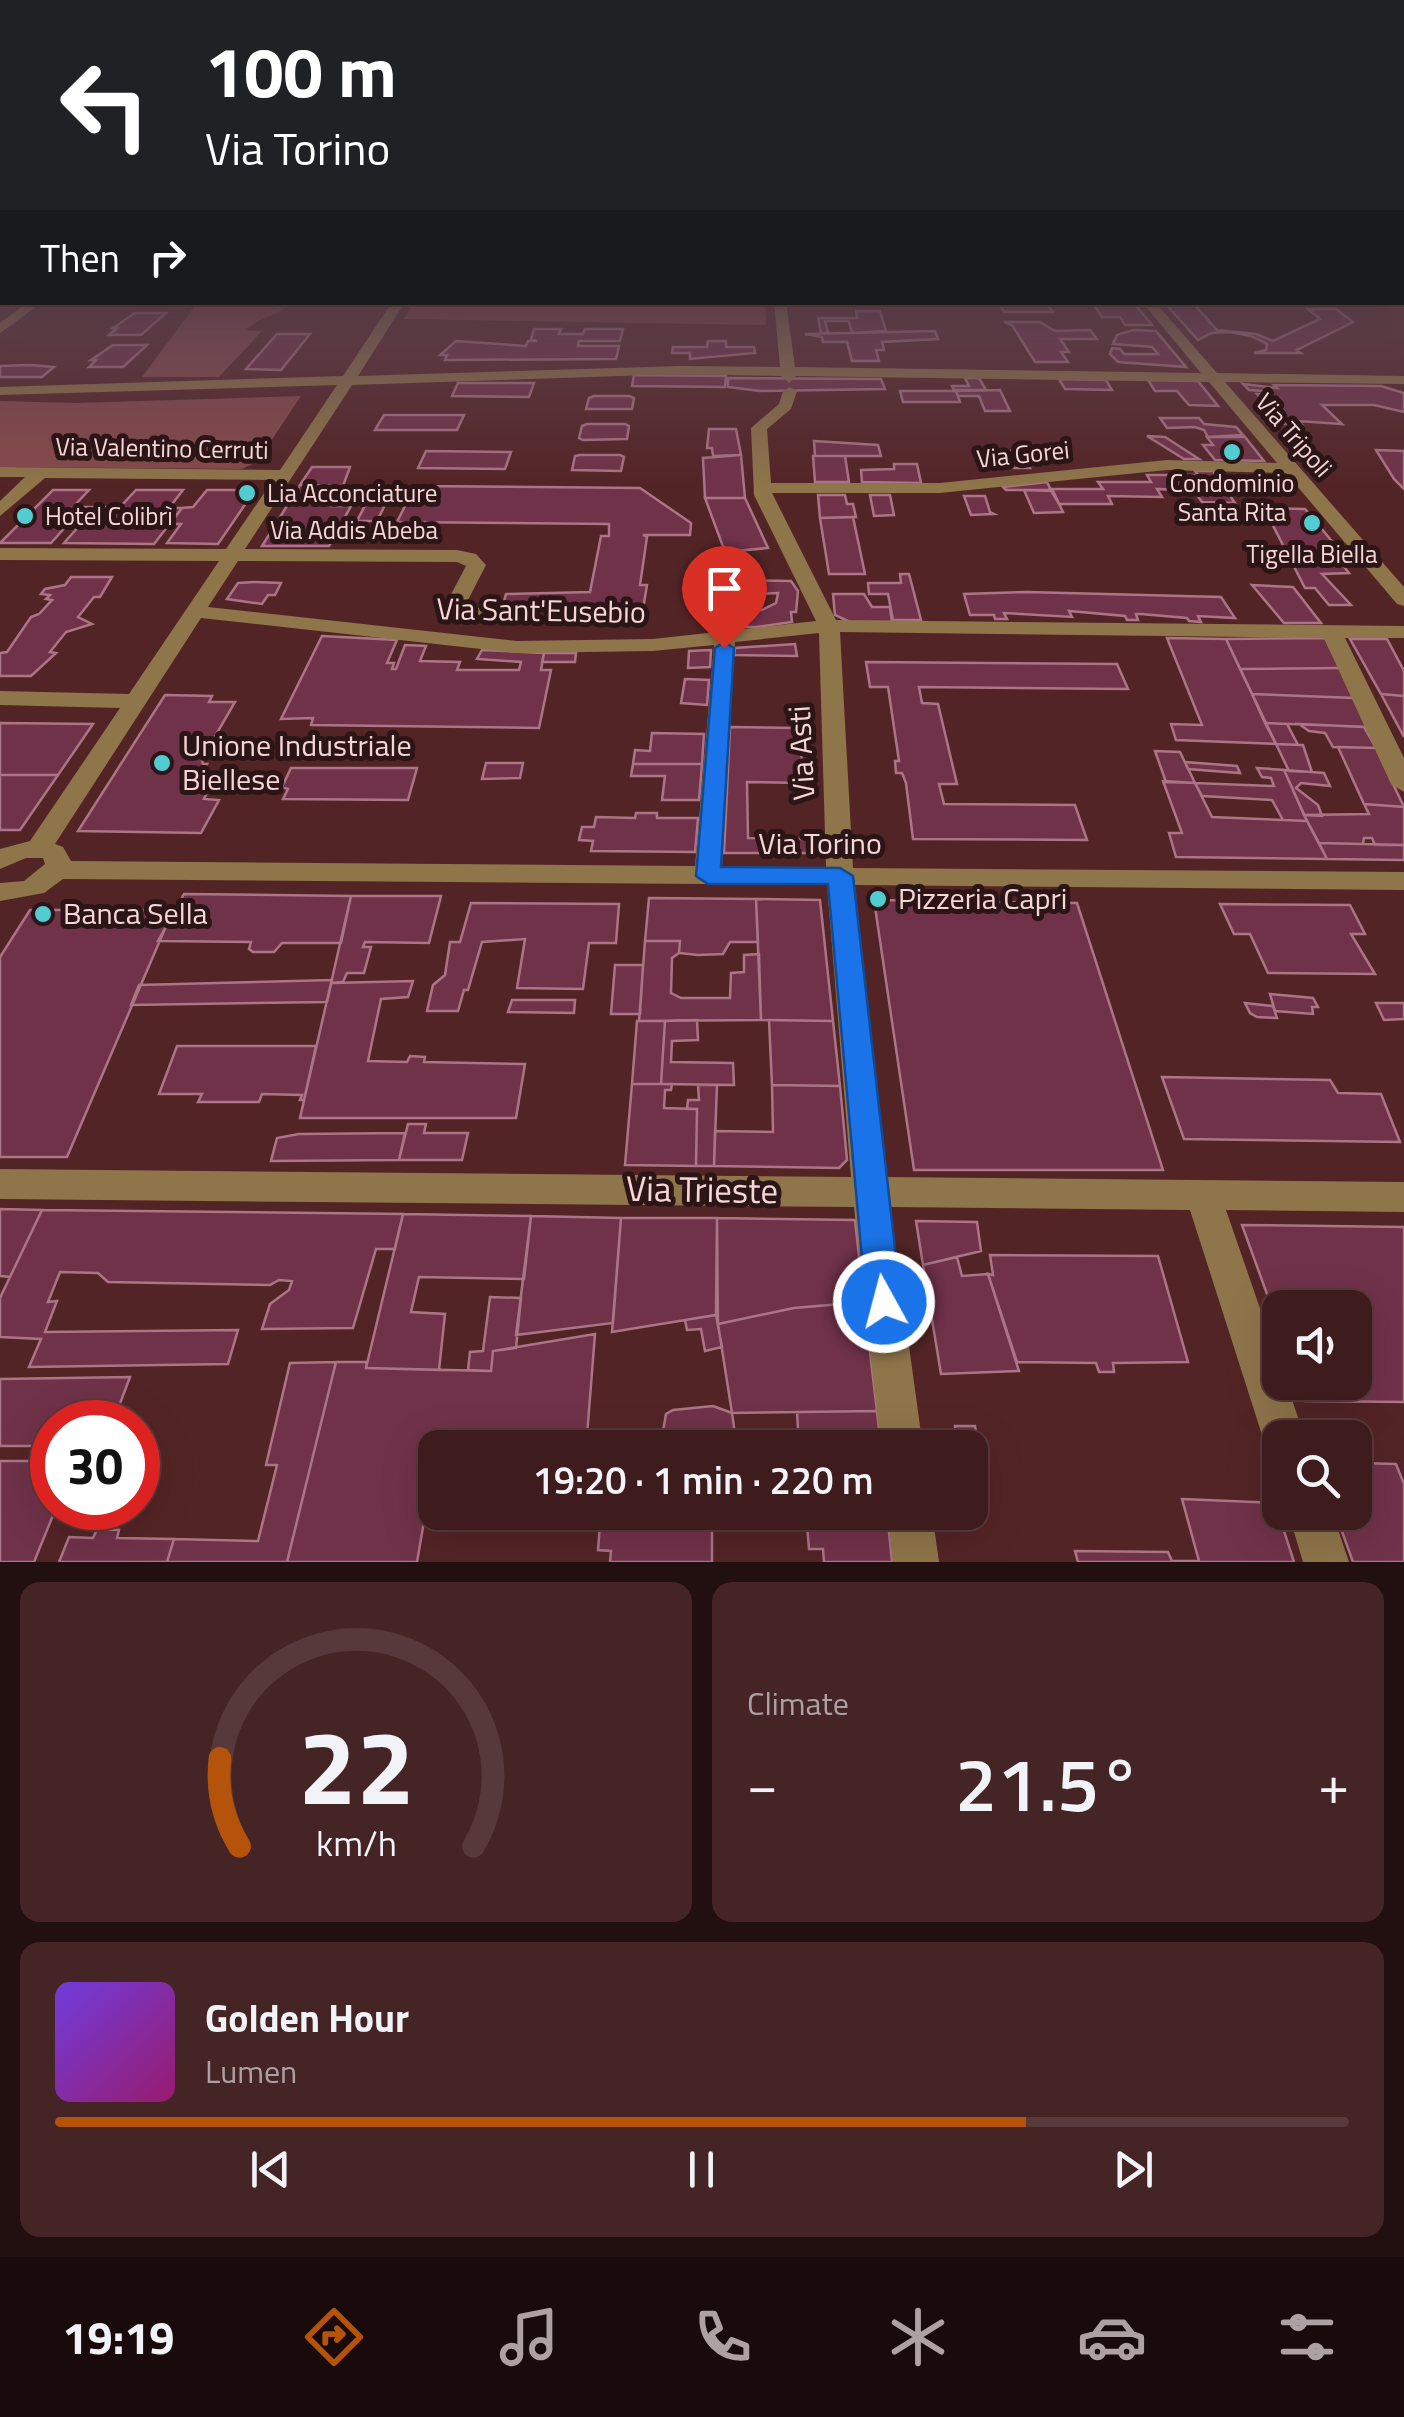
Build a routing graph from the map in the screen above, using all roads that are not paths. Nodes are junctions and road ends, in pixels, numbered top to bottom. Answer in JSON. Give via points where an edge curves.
{"nodes":[{"id":1,"x":374,"y":340,"type":"edge"},
{"id":2,"x":784,"y":340,"type":"edge"},
{"id":3,"x":1180,"y":340,"type":"edge"},
{"id":4,"x":1210,"y":376,"type":"junction"},
{"id":5,"x":788,"y":380,"type":"junction"},
{"id":6,"x":1404,"y":380,"type":"edge"},
{"id":7,"x":346,"y":382,"type":"junction"},
{"id":8,"x":0,"y":390,"type":"edge"},
{"id":9,"x":1290,"y":468,"type":"junction"},
{"id":10,"x":0,"y":472,"type":"edge"},
{"id":11,"x":41,"y":472,"type":"junction"},
{"id":12,"x":282,"y":475,"type":"junction"},
{"id":13,"x":762,"y":488,"type":"junction"},
{"id":14,"x":0,"y":511,"type":"edge"},
{"id":15,"x":0,"y":554,"type":"edge"},
{"id":16,"x":229,"y":554,"type":"junction"},
{"id":17,"x":1404,"y":600,"type":"edge"},
{"id":18,"x":192,"y":611,"type":"junction"},
{"id":19,"x":529,"y":618,"type":"dead end"},
{"id":20,"x":830,"y":626,"type":"junction"},
{"id":21,"x":1331,"y":630,"type":"junction"},
{"id":22,"x":1404,"y":632,"type":"edge"},
{"id":23,"x":725,"y":639,"type":"junction"},
{"id":24,"x":0,"y":698,"type":"edge"},
{"id":25,"x":132,"y":702,"type":"junction"},
{"id":26,"x":1404,"y":784,"type":"edge"},
{"id":27,"x":0,"y":860,"type":"edge"},
{"id":28,"x":47,"y":860,"type":"junction"},
{"id":29,"x":708,"y":876,"type":"junction"},
{"id":30,"x":840,"y":876,"type":"junction"},
{"id":31,"x":1404,"y":881,"type":"edge"},
{"id":32,"x":3,"y":897,"type":"edge"},
{"id":33,"x":0,"y":1184,"type":"edge"},
{"id":34,"x":870,"y":1192,"type":"junction"},
{"id":35,"x":1203,"y":1195,"type":"junction"},
{"id":36,"x":1404,"y":1197,"type":"edge"},
{"id":37,"x":1278,"y":1420,"type":"edge"},
{"id":38,"x":900,"y":1430,"type":"edge"},
{"id":39,"x":912,"y":1530,"type":"edge"},
{"id":40,"x":1316,"y":1530,"type":"edge"},
{"id":41,"x":916,"y":1562,"type":"edge"},
{"id":42,"x":1326,"y":1562,"type":"edge"}],
"edges":[{"from":1,"to":7,"type":"street","name":"Via Addis Abeba"},
{"from":2,"to":5,"type":"street"},
{"from":3,"to":4,"type":"street","name":"Via Tripoli"},
{"from":4,"to":5,"type":"street"},
{"from":4,"to":6,"type":"street"},
{"from":4,"to":9,"type":"street","name":"Via Tripoli"},
{"from":5,"to":7,"type":"street","via":[[544,372]]},
{"from":5,"to":13,"type":"street","via":[[786,406],[760,428]]},
{"from":7,"to":8,"type":"street"},
{"from":7,"to":12,"type":"street","name":"Via Addis Abeba"},
{"from":9,"to":13,"type":"street","name":"Via Gorei","via":[[1167,466],[940,488]]},
{"from":9,"to":17,"type":"street","name":"Via Tripoli"},
{"from":10,"to":11,"type":"street","name":"Via Valentino Cerruti"},
{"from":11,"to":12,"type":"street","name":"Via Valentino Cerruti"},
{"from":11,"to":14,"type":"street","name":"Via Valentino Cerruti"},
{"from":12,"to":16,"type":"street","name":"Via Addis Abeba"},
{"from":13,"to":20,"type":"street"},
{"from":15,"to":16,"type":"street"},
{"from":16,"to":18,"type":"street","name":"Via Addis Abeba"},
{"from":16,"to":19,"type":"street","name":"Via Addis Abeba","via":[[469,558],[476,565],[458,600],[462,612]]},
{"from":18,"to":23,"type":"street","name":"Via Sant'Eusebio","via":[[518,647]]},
{"from":18,"to":25,"type":"street","name":"Via Addis Abeba"},
{"from":20,"to":21,"type":"street","name":"Via Sant'Eusebio"},
{"from":20,"to":23,"type":"street","name":"Via Sant'Eusebio"},
{"from":20,"to":30,"type":"street","name":"Via Asti"},
{"from":21,"to":22,"type":"street","name":"Via Sant'Eusebio"},
{"from":21,"to":26,"type":"street"},
{"from":23,"to":29,"type":"street"},
{"from":24,"to":25,"type":"street"},
{"from":25,"to":28,"type":"street","name":"Via Addis Abeba"},
{"from":27,"to":28,"type":"street","via":[[16,852]]},
{"from":28,"to":29,"type":"street","name":"Via Torino"},
{"from":28,"to":32,"type":"street","via":[[37,886]]},
{"from":29,"to":30,"type":"street","name":"Via Torino"},
{"from":30,"to":31,"type":"street","name":"Via Torino"},
{"from":30,"to":34,"type":"street","name":"Via Asti"},
{"from":33,"to":34,"type":"street","name":"Via Trieste"},
{"from":34,"to":35,"type":"street","name":"Via Trieste"},
{"from":34,"to":38,"type":"street","name":"Via Asti"},
{"from":35,"to":36,"type":"street","name":"Via Trieste"},
{"from":35,"to":37,"type":"street"},
{"from":39,"to":41,"type":"street"},
{"from":40,"to":42,"type":"street"}]}
